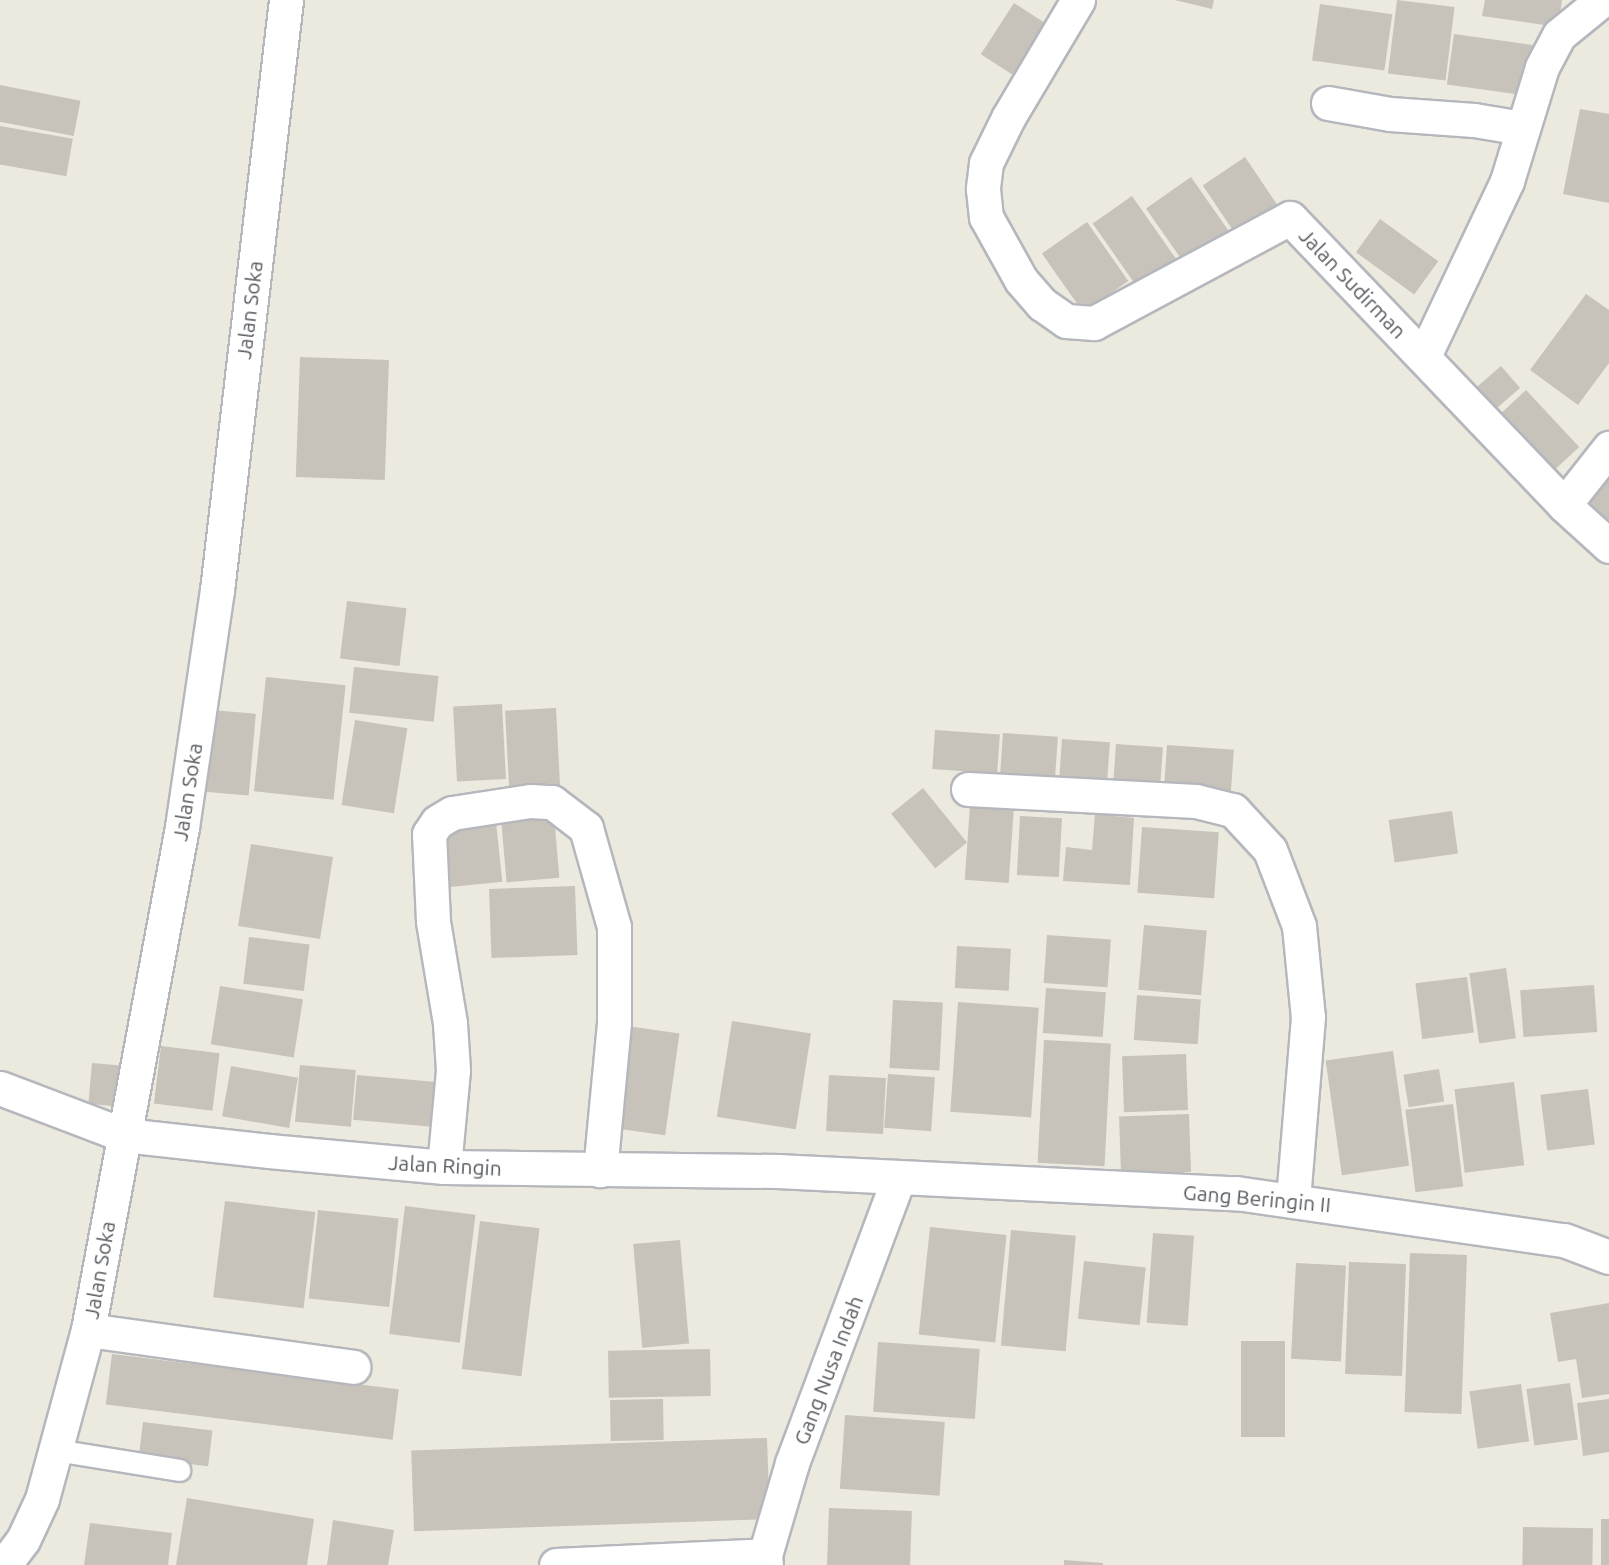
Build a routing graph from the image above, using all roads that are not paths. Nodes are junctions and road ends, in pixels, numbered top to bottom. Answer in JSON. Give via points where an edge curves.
{"nodes":[{"id":1,"x":286,"y":0,"type":"edge"},
{"id":2,"x":1078,"y":0,"type":"edge"},
{"id":3,"x":1602,"y":0,"type":"edge"},
{"id":4,"x":1328,"y":103,"type":"dead end"},
{"id":5,"x":1522,"y":128,"type":"junction"},
{"id":6,"x":1424,"y":356,"type":"junction"},
{"id":7,"x":1609,"y":448,"type":"edge"},
{"id":8,"x":1564,"y":505,"type":"junction"},
{"id":9,"x":1609,"y":546,"type":"edge"},
{"id":10,"x":968,"y":789,"type":"dead end"},
{"id":11,"x":0,"y":1088,"type":"edge"},
{"id":12,"x":124,"y":1135,"type":"junction"},
{"id":13,"x":444,"y":1167,"type":"junction"},
{"id":14,"x":600,"y":1170,"type":"junction"},
{"id":15,"x":899,"y":1177,"type":"junction"},
{"id":16,"x":1293,"y":1198,"type":"junction"},
{"id":17,"x":1609,"y":1257,"type":"edge"},
{"id":18,"x":88,"y":1329,"type":"junction"},
{"id":19,"x":353,"y":1367,"type":"dead end"},
{"id":20,"x":56,"y":1450,"type":"junction"},
{"id":21,"x":179,"y":1470,"type":"dead end"},
{"id":22,"x":765,"y":1560,"type":"edge"},
{"id":23,"x":4,"y":1565,"type":"edge"},
{"id":24,"x":556,"y":1565,"type":"edge"}],
"edges":[{"from":1,"to":12,"type":"street","name":"Jalan Soka","via":[[217,590],[182,827]]},
{"from":2,"to":6,"type":"street","name":"Jalan Sudirman","via":[[986,163],[986,217],[1021,280],[1042,304],[1066,321],[1094,323],[1290,218]]},
{"from":3,"to":5,"type":"street","via":[[1559,35],[1542,67]]},
{"from":4,"to":5,"type":"street"},
{"from":5,"to":6,"type":"street","via":[[1507,181]]},
{"from":6,"to":8,"type":"street","name":"Jalan Sudirman"},
{"from":7,"to":8,"type":"street"},
{"from":8,"to":9,"type":"street","name":"Jalan Sudirman"},
{"from":10,"to":16,"type":"street","via":[[1196,801],[1233,810],[1270,850],[1299,926],[1308,1017]]},
{"from":11,"to":12,"type":"street","name":"Jalan Ringin"},
{"from":12,"to":13,"type":"street","name":"Jalan Ringin"},
{"from":12,"to":18,"type":"street","name":"Jalan Soka"},
{"from":13,"to":14,"type":"street","name":"Jalan Ringin"},
{"from":13,"to":14,"type":"street","via":[[453,1070],[450,1023],[433,921],[429,834],[437,822],[452,813],[530,801],[552,802],[586,828],[614,927],[614,1023]]},
{"from":14,"to":15,"type":"street","name":"Jalan Ringin"},
{"from":15,"to":16,"type":"street","name":"Gang Beringin II"},
{"from":15,"to":22,"type":"street","name":"Gang Nusa Indah","via":[[792,1463]]},
{"from":16,"to":17,"type":"street","name":"Gang Beringin II","via":[[1564,1240]]},
{"from":18,"to":19,"type":"street"},
{"from":18,"to":20,"type":"street","name":"Jalan Soka"},
{"from":20,"to":21,"type":"lane"},
{"from":20,"to":23,"type":"street","name":"Jalan Soka","via":[[42,1499],[23,1540]]},
{"from":22,"to":24,"type":"street"}]}
